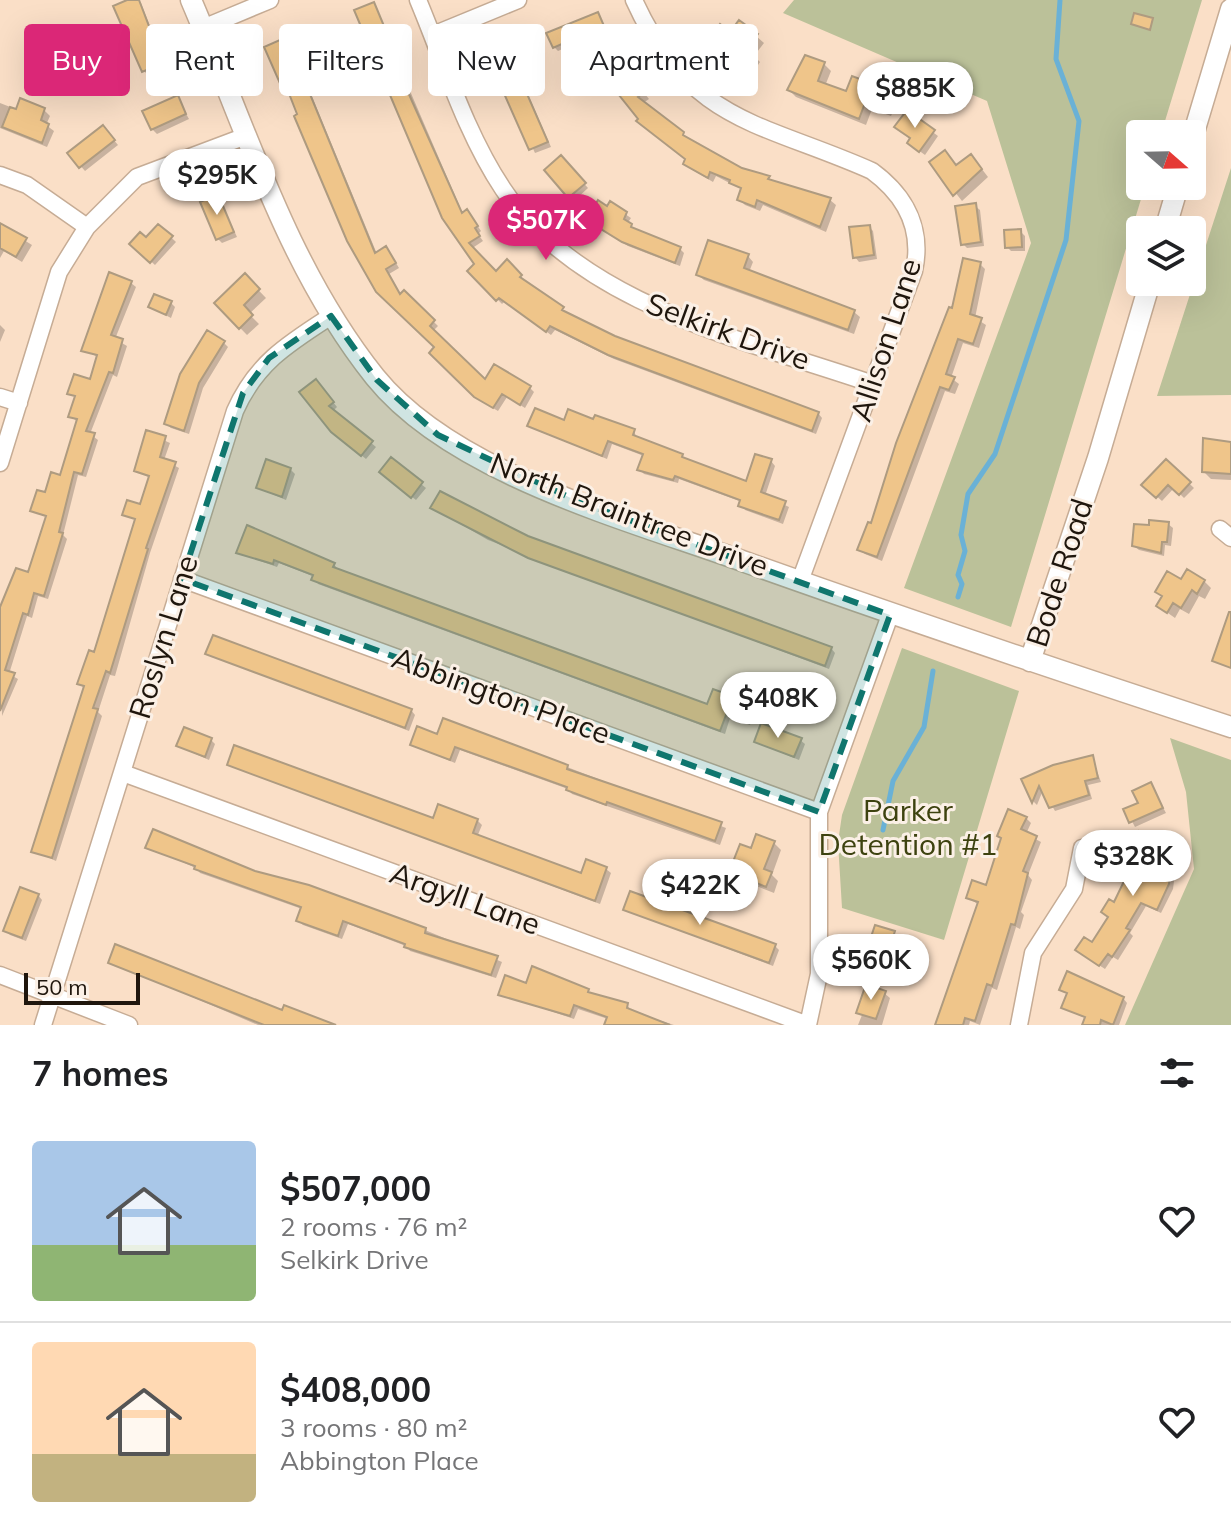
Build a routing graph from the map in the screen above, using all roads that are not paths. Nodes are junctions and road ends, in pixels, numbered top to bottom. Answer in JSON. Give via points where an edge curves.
{"nodes":[{"id":1,"x":191,"y":0,"type":"edge"},
{"id":2,"x":270,"y":0,"type":"edge"},
{"id":3,"x":418,"y":0,"type":"edge"},
{"id":4,"x":518,"y":0,"type":"edge"},
{"id":5,"x":634,"y":0,"type":"edge"},
{"id":6,"x":1231,"y":9,"type":"edge"},
{"id":7,"x":201,"y":24,"type":"edge"},
{"id":8,"x":213,"y":24,"type":"edge"},
{"id":9,"x":428,"y":24,"type":"edge"},
{"id":10,"x":460,"y":24,"type":"edge"},
{"id":11,"x":230,"y":96,"type":"edge"},
{"id":12,"x":459,"y":96,"type":"edge"},
{"id":13,"x":1198,"y":120,"type":"edge"},
{"id":14,"x":246,"y":136,"type":"junction"},
{"id":15,"x":0,"y":175,"type":"edge"},
{"id":16,"x":87,"y":227,"type":"junction"},
{"id":17,"x":1146,"y":296,"type":"edge"},
{"id":18,"x":331,"y":316,"type":"junction"},
{"id":19,"x":873,"y":384,"type":"junction"},
{"id":20,"x":0,"y":397,"type":"edge"},
{"id":21,"x":19,"y":403,"type":"junction"},
{"id":22,"x":0,"y":463,"type":"edge"},
{"id":23,"x":182,"y":579,"type":"junction"},
{"id":24,"x":800,"y":581,"type":"junction"},
{"id":25,"x":890,"y":615,"type":"junction"},
{"id":26,"x":1030,"y":661,"type":"junction"},
{"id":27,"x":1231,"y":727,"type":"edge"},
{"id":28,"x":123,"y":773,"type":"junction"},
{"id":29,"x":819,"y":812,"type":"junction"},
{"id":30,"x":1082,"y":848,"type":"dead end"},
{"id":31,"x":0,"y":975,"type":"edge"},
{"id":32,"x":52,"y":996,"type":"junction"},
{"id":33,"x":43,"y":1025,"type":"edge"},
{"id":34,"x":129,"y":1025,"type":"edge"},
{"id":35,"x":808,"y":1025,"type":"edge"},
{"id":36,"x":1019,"y":1025,"type":"edge"}],
"edges":[{"from":1,"to":7,"type":"street","name":"North Braintree Drive"},
{"from":2,"to":8,"type":"street"},
{"from":3,"to":9,"type":"street","name":"Selkirk Drive"},
{"from":4,"to":10,"type":"street"},
{"from":5,"to":19,"type":"street","name":"Allison Lane","via":[[652,40],[705,99],[759,129],[872,171],[901,198],[916,234],[916,259]]},
{"from":6,"to":13,"type":"street"},
{"from":11,"to":14,"type":"street","name":"North Braintree Drive"},
{"from":12,"to":19,"type":"street","name":"Selkirk Drive","via":[[503,190],[564,255],[648,306]]},
{"from":14,"to":16,"type":"street","via":[[137,177]]},
{"from":14,"to":18,"type":"street","name":"North Braintree Drive"},
{"from":15,"to":16,"type":"street","via":[[27,185]]},
{"from":16,"to":21,"type":"street","via":[[59,272]]},
{"from":17,"to":26,"type":"street","name":"Bode Road"},
{"from":18,"to":23,"type":"street","name":"Roslyn Lane","via":[[269,358],[243,393]]},
{"from":18,"to":24,"type":"street","name":"North Braintree Drive","via":[[377,380],[438,435],[577,501]]},
{"from":19,"to":24,"type":"street","name":"Allison Lane"},
{"from":20,"to":21,"type":"street"},
{"from":21,"to":22,"type":"street"},
{"from":23,"to":28,"type":"street","name":"Roslyn Lane"},
{"from":23,"to":29,"type":"street","name":"Abbington Place"},
{"from":24,"to":25,"type":"street","name":"North Braintree Drive"},
{"from":25,"to":26,"type":"street","name":"North Braintree Drive"},
{"from":25,"to":29,"type":"street"},
{"from":26,"to":27,"type":"street","name":"Bode Road"},
{"from":28,"to":32,"type":"street","name":"Roslyn Lane"},
{"from":28,"to":35,"type":"street","name":"Argyll Lane"},
{"from":29,"to":35,"type":"street","via":[[819,974]]},
{"from":30,"to":36,"type":"street","via":[[1074,889],[1033,953]]},
{"from":31,"to":32,"type":"street"},
{"from":32,"to":33,"type":"street","name":"Roslyn Lane"},
{"from":32,"to":34,"type":"street"}]}
